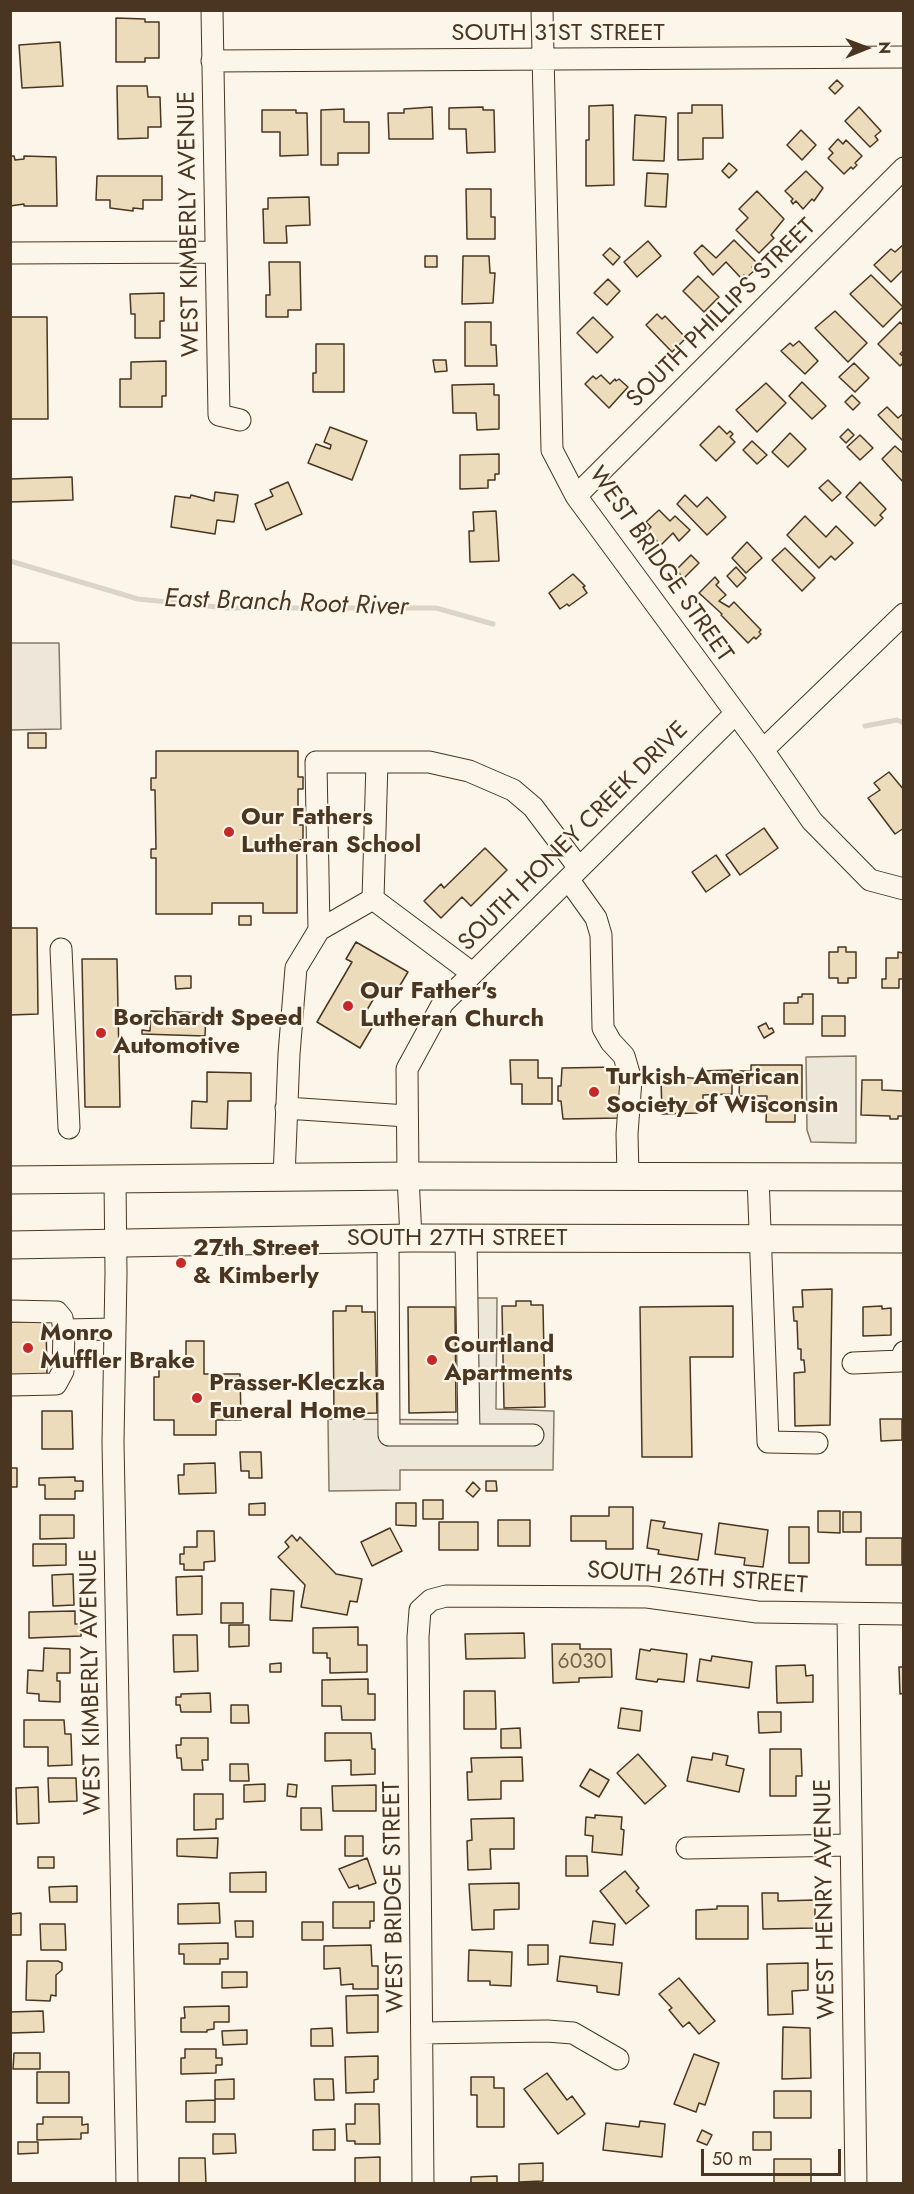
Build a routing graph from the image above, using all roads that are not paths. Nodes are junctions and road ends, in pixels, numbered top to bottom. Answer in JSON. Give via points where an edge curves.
{"nodes":[{"id":1,"x":212,"y":10,"type":"edge"},
{"id":2,"x":542,"y":10,"type":"edge"},
{"id":3,"x":903,"y":57,"type":"edge"},
{"id":4,"x":543,"y":60,"type":"junction"},
{"id":5,"x":212,"y":61,"type":"junction"},
{"id":6,"x":903,"y":168,"type":"edge"},
{"id":7,"x":215,"y":252,"type":"junction"},
{"id":8,"x":10,"y":253,"type":"edge"},
{"id":9,"x":240,"y":420,"type":"dead end"},
{"id":10,"x":576,"y":496,"type":"junction"},
{"id":11,"x":903,"y":614,"type":"edge"},
{"id":12,"x":735,"y":714,"type":"junction"},
{"id":13,"x":763,"y":750,"type":"junction"},
{"id":14,"x":377,"y":762,"type":"junction"},
{"id":15,"x":574,"y":873,"type":"junction"},
{"id":16,"x":903,"y":889,"type":"edge"},
{"id":17,"x":373,"y":899,"type":"junction"},
{"id":18,"x":319,"y":930,"type":"junction"},
{"id":19,"x":61,"y":950,"type":"dead end"},
{"id":20,"x":472,"y":973,"type":"junction"},
{"id":21,"x":286,"y":1108,"type":"junction"},
{"id":22,"x":407,"y":1116,"type":"junction"},
{"id":23,"x":69,"y":1128,"type":"dead end"},
{"id":24,"x":408,"y":1176,"type":"junction"},
{"id":25,"x":628,"y":1176,"type":"junction"},
{"id":26,"x":758,"y":1176,"type":"junction"},
{"id":27,"x":903,"y":1177,"type":"edge"},
{"id":28,"x":284,"y":1178,"type":"junction"},
{"id":29,"x":10,"y":1180,"type":"edge"},
{"id":30,"x":115,"y":1180,"type":"junction"},
{"id":31,"x":903,"y":1228,"type":"edge"},
{"id":32,"x":400,"y":1238,"type":"junction"},
{"id":33,"x":466,"y":1239,"type":"junction"},
{"id":34,"x":760,"y":1239,"type":"junction"},
{"id":35,"x":841,"y":1239,"type":"junction"},
{"id":36,"x":903,"y":1239,"type":"edge"},
{"id":37,"x":10,"y":1245,"type":"edge"},
{"id":38,"x":116,"y":1245,"type":"junction"},
{"id":39,"x":10,"y":1311,"type":"edge"},
{"id":40,"x":115,"y":1329,"type":"junction"},
{"id":41,"x":64,"y":1330,"type":"junction"},
{"id":42,"x":903,"y":1352,"type":"edge"},
{"id":43,"x":853,"y":1363,"type":"dead end"},
{"id":44,"x":10,"y":1385,"type":"edge"},
{"id":45,"x":469,"y":1435,"type":"junction"},
{"id":46,"x":533,"y":1435,"type":"dead end"},
{"id":47,"x":817,"y":1443,"type":"dead end"},
{"id":48,"x":420,"y":1610,"type":"joint"},
{"id":49,"x":848,"y":1614,"type":"junction"},
{"id":50,"x":903,"y":1614,"type":"edge"},
{"id":51,"x":850,"y":1845,"type":"junction"},
{"id":52,"x":687,"y":1848,"type":"dead end"},
{"id":53,"x":422,"y":2033,"type":"junction"},
{"id":54,"x":618,"y":2059,"type":"dead end"},
{"id":55,"x":127,"y":2184,"type":"edge"},
{"id":56,"x":423,"y":2184,"type":"edge"},
{"id":57,"x":856,"y":2184,"type":"edge"}],
"edges":[{"from":1,"to":5,"type":"street","name":"WEST KIMBERLY AVENUE"},
{"from":2,"to":4,"type":"street","name":"WEST BRIDGE STREET"},
{"from":3,"to":4,"type":"street","name":"SOUTH 31ST STREET"},
{"from":4,"to":5,"type":"street","name":"SOUTH 31ST STREET"},
{"from":4,"to":10,"type":"street","name":"WEST BRIDGE STREET","via":[[552,450]]},
{"from":5,"to":7,"type":"street","name":"WEST KIMBERLY AVENUE"},
{"from":6,"to":10,"type":"street","name":"SOUTH PHILLIPS STREET"},
{"from":7,"to":8,"type":"street"},
{"from":7,"to":9,"type":"street","name":"WEST KIMBERLY AVENUE","via":[[219,415]]},
{"from":10,"to":12,"type":"street","name":"WEST BRIDGE STREET"},
{"from":11,"to":13,"type":"street"},
{"from":12,"to":13,"type":"street","name":"WEST BRIDGE STREET"},
{"from":12,"to":15,"type":"street","name":"SOUTH HONEY CREEK DRIVE"},
{"from":13,"to":16,"type":"street","name":"WEST BRIDGE STREET","via":[[812,821],[870,880]]},
{"from":14,"to":15,"type":"street","via":[[429,762],[469,771],[513,790],[533,807]]},
{"from":14,"to":17,"type":"street"},
{"from":14,"to":18,"type":"street","via":[[316,762]]},
{"from":15,"to":20,"type":"street","name":"SOUTH HONEY CREEK DRIVE"},
{"from":15,"to":25,"type":"street","via":[[601,935],[603,1028],[624,1056],[631,1080]]},
{"from":17,"to":18,"type":"street"},
{"from":17,"to":20,"type":"street"},
{"from":18,"to":21,"type":"street","via":[[296,968]]},
{"from":19,"to":23,"type":"street"},
{"from":20,"to":22,"type":"street","name":"SOUTH HONEY CREEK DRIVE","via":[[443,1003],[407,1069]]},
{"from":21,"to":22,"type":"street"},
{"from":21,"to":28,"type":"street"},
{"from":22,"to":24,"type":"street","name":"SOUTH HONEY CREEK DRIVE"},
{"from":24,"to":25,"type":"main road"},
{"from":24,"to":28,"type":"main road"},
{"from":24,"to":32,"type":"street","name":"SOUTH HONEY CREEK DRIVE"},
{"from":25,"to":26,"type":"main road"},
{"from":26,"to":27,"type":"main road"},
{"from":26,"to":34,"type":"street"},
{"from":28,"to":30,"type":"main road"},
{"from":29,"to":30,"type":"main road"},
{"from":30,"to":38,"type":"street","name":"WEST KIMBERLY AVENUE"},
{"from":31,"to":35,"type":"main road"},
{"from":32,"to":33,"type":"main road","name":"SOUTH 27TH STREET"},
{"from":32,"to":38,"type":"main road","name":"SOUTH 27TH STREET"},
{"from":32,"to":45,"type":"street","name":"SOUTH HONEY CREEK DRIVE","via":[[389,1435]]},
{"from":33,"to":34,"type":"main road","name":"SOUTH 27TH STREET"},
{"from":33,"to":45,"type":"street"},
{"from":34,"to":35,"type":"main road","name":"SOUTH 27TH STREET"},
{"from":34,"to":47,"type":"street","via":[[768,1442]]},
{"from":35,"to":36,"type":"main road","name":"SOUTH 27TH STREET"},
{"from":37,"to":38,"type":"main road","name":"SOUTH 27TH STREET"},
{"from":38,"to":40,"type":"street","name":"WEST KIMBERLY AVENUE"},
{"from":39,"to":41,"type":"street","via":[[57,1312]]},
{"from":40,"to":41,"type":"street"},
{"from":40,"to":55,"type":"street","name":"WEST KIMBERLY AVENUE","via":[[113,1454]]},
{"from":41,"to":44,"type":"street","via":[[63,1371],[56,1384]]},
{"from":42,"to":43,"type":"street","via":[[900,1360]]},
{"from":45,"to":46,"type":"street"},
{"from":48,"to":49,"type":"street","name":"SOUTH 26TH STREET","via":[[431,1600],[446,1596],[647,1597],[757,1612]]},
{"from":48,"to":53,"type":"street","name":"WEST BRIDGE STREET"},
{"from":49,"to":50,"type":"street","name":"SOUTH 26TH STREET"},
{"from":49,"to":51,"type":"street","name":"WEST HENRY AVENUE"},
{"from":51,"to":52,"type":"street"},
{"from":51,"to":57,"type":"street","name":"WEST HENRY AVENUE"},
{"from":53,"to":54,"type":"street","via":[[573,2033]]},
{"from":53,"to":56,"type":"street","name":"WEST BRIDGE STREET"}]}
